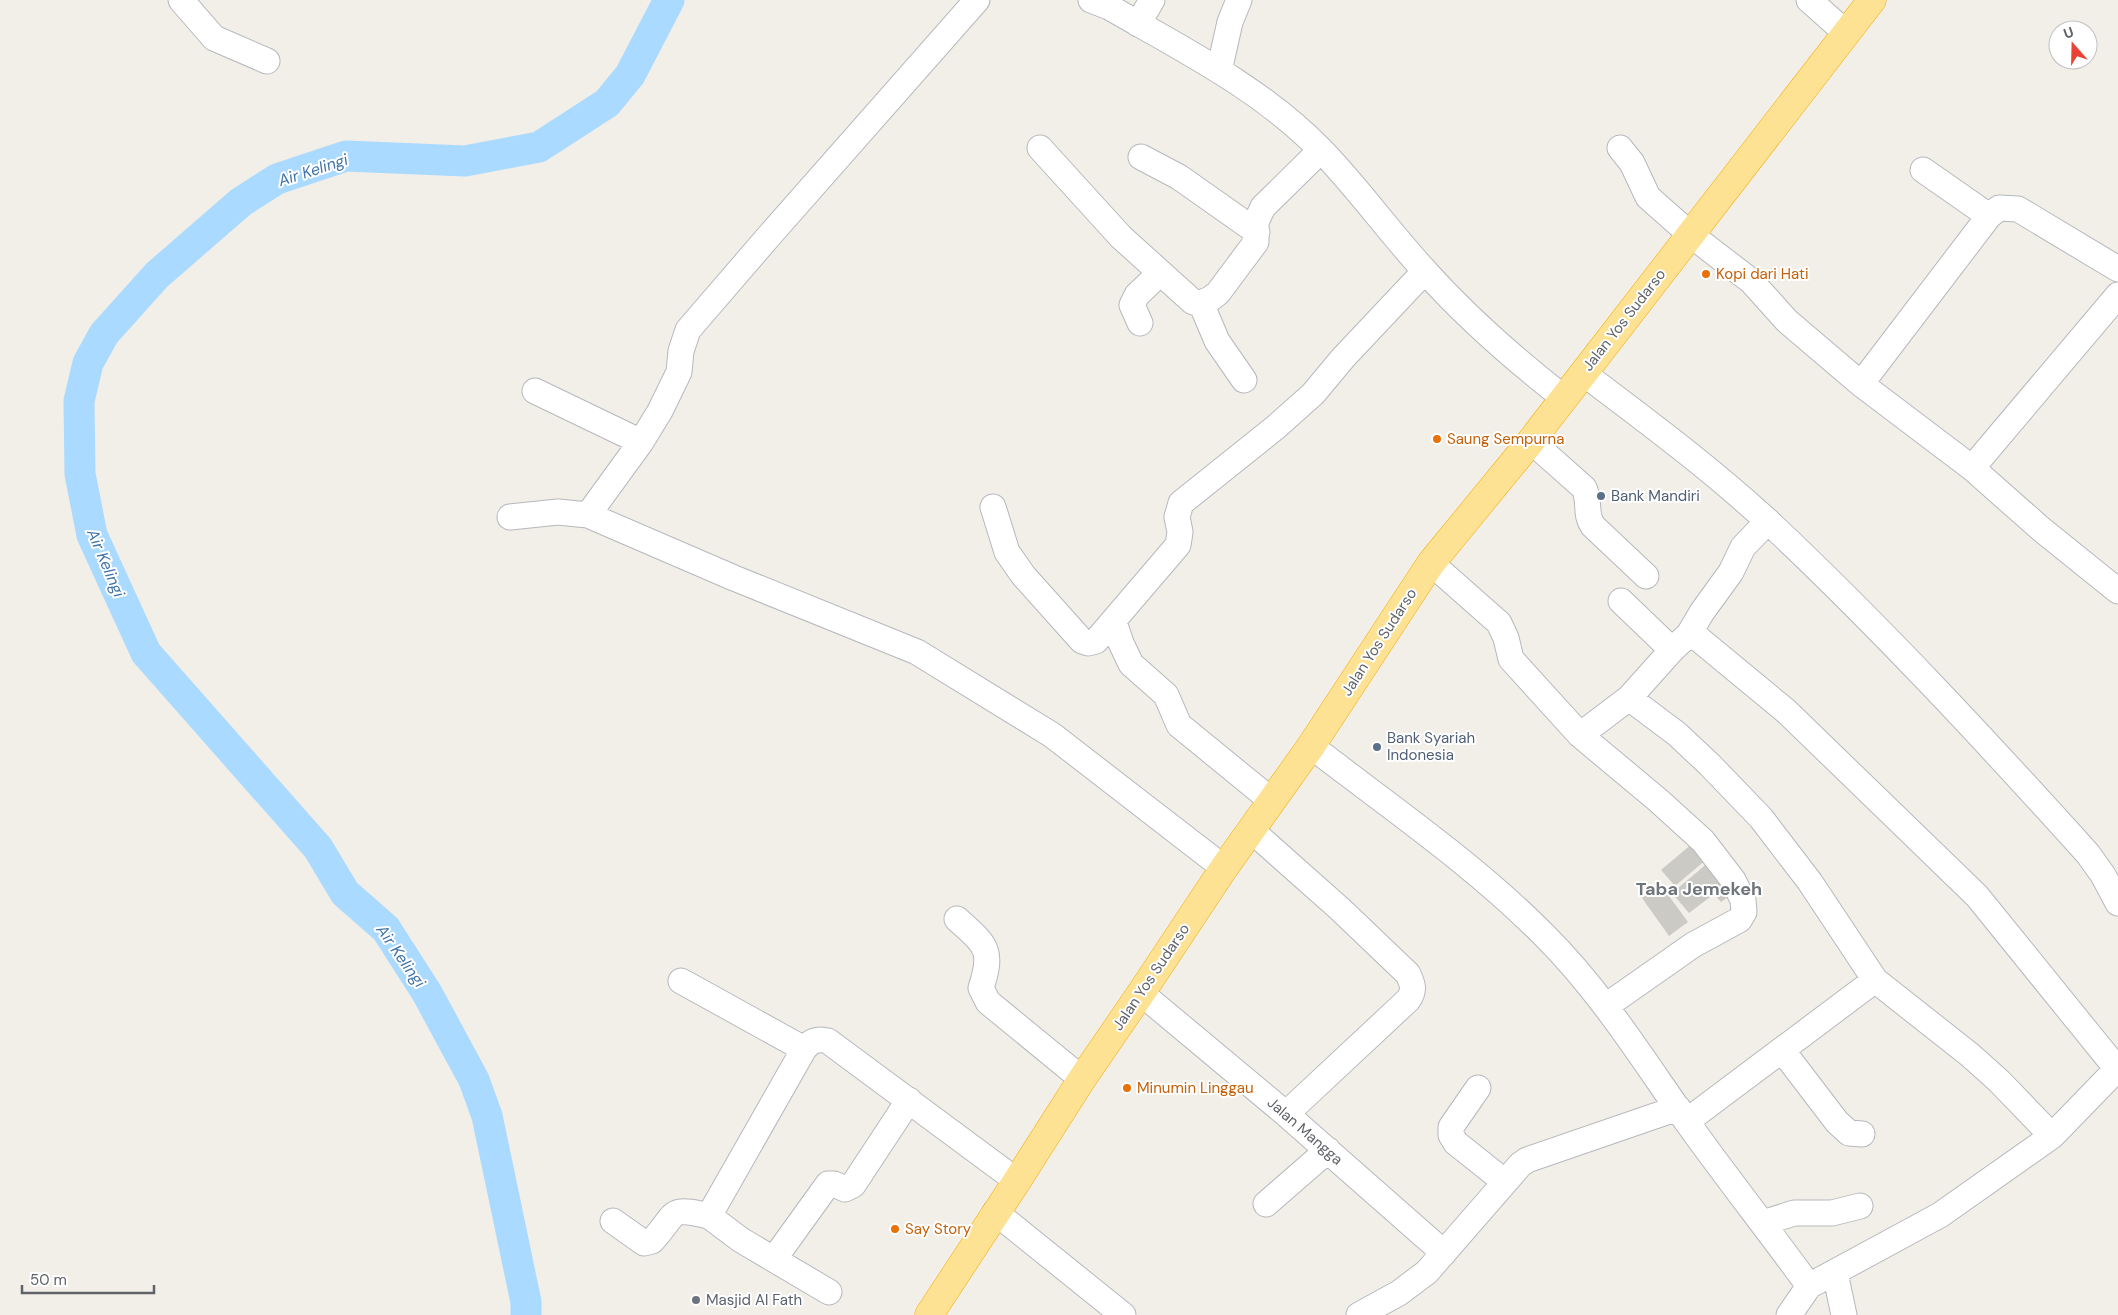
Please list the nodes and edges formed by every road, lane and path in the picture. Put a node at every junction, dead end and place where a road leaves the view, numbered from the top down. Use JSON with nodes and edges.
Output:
{"nodes":[{"id":1,"x":182,"y":0,"type":"edge"},
{"id":2,"x":977,"y":0,"type":"edge"},
{"id":3,"x":1091,"y":0,"type":"edge"},
{"id":4,"x":1152,"y":0,"type":"edge"},
{"id":5,"x":1239,"y":0,"type":"edge"},
{"id":6,"x":1809,"y":0,"type":"edge"},
{"id":7,"x":1872,"y":0,"type":"edge"},
{"id":8,"x":1138,"y":24,"type":"junction"},
{"id":9,"x":1846,"y":33,"type":"junction"},
{"id":10,"x":267,"y":61,"type":"dead end"},
{"id":11,"x":1219,"y":71,"type":"junction"},
{"id":12,"x":1040,"y":148,"type":"dead end"},
{"id":13,"x":1620,"y":148,"type":"dead end"},
{"id":14,"x":1321,"y":150,"type":"junction"},
{"id":15,"x":1141,"y":156,"type":"dead end"},
{"id":16,"x":1923,"y":170,"type":"dead end"},
{"id":17,"x":1989,"y":216,"type":"junction"},
{"id":18,"x":1257,"y":232,"type":"junction"},
{"id":19,"x":1691,"y":235,"type":"junction"},
{"id":20,"x":2118,"y":269,"type":"edge"},
{"id":21,"x":1425,"y":271,"type":"junction"},
{"id":22,"x":1160,"y":273,"type":"junction"},
{"id":23,"x":2118,"y":295,"type":"edge"},
{"id":24,"x":1201,"y":303,"type":"junction"},
{"id":25,"x":1140,"y":323,"type":"dead end"},
{"id":26,"x":1582,"y":373,"type":"junction"},
{"id":27,"x":1244,"y":380,"type":"dead end"},
{"id":28,"x":1862,"y":384,"type":"junction"},
{"id":29,"x":535,"y":391,"type":"dead end"},
{"id":30,"x":1564,"y":398,"type":"junction"},
{"id":31,"x":1531,"y":441,"type":"junction"},
{"id":32,"x":641,"y":442,"type":"junction"},
{"id":33,"x":1972,"y":468,"type":"junction"},
{"id":34,"x":993,"y":507,"type":"dead end"},
{"id":35,"x":588,"y":515,"type":"junction"},
{"id":36,"x":510,"y":517,"type":"dead end"},
{"id":37,"x":1768,"y":522,"type":"junction"},
{"id":38,"x":1430,"y":563,"type":"junction"},
{"id":39,"x":1646,"y":576,"type":"dead end"},
{"id":40,"x":2118,"y":591,"type":"edge"},
{"id":41,"x":1622,"y":601,"type":"dead end"},
{"id":42,"x":1114,"y":622,"type":"junction"},
{"id":43,"x":1680,"y":642,"type":"junction"},
{"id":44,"x":1630,"y":698,"type":"junction"},
{"id":45,"x":1580,"y":735,"type":"junction"},
{"id":46,"x":1311,"y":746,"type":"junction"},
{"id":47,"x":1272,"y":801,"type":"junction"},
{"id":48,"x":1251,"y":830,"type":"junction"},
{"id":49,"x":1224,"y":868,"type":"junction"},
{"id":50,"x":2111,"y":871,"type":"edge"},
{"id":51,"x":2118,"y":903,"type":"edge"},
{"id":52,"x":957,"y":918,"type":"dead end"},
{"id":53,"x":1875,"y":980,"type":"junction"},
{"id":54,"x":681,"y":981,"type":"dead end"},
{"id":55,"x":1141,"y":993,"type":"junction"},
{"id":56,"x":1606,"y":1006,"type":"junction"},
{"id":57,"x":804,"y":1049,"type":"junction"},
{"id":58,"x":1782,"y":1050,"type":"junction"},
{"id":59,"x":2118,"y":1068,"type":"edge"},
{"id":60,"x":1082,"y":1079,"type":"junction"},
{"id":61,"x":1478,"y":1088,"type":"dead end"},
{"id":62,"x":909,"y":1100,"type":"junction"},
{"id":63,"x":1286,"y":1114,"type":"junction"},
{"id":64,"x":1682,"y":1114,"type":"junction"},
{"id":65,"x":1862,"y":1134,"type":"dead end"},
{"id":66,"x":2052,"y":1136,"type":"junction"},
{"id":67,"x":1328,"y":1150,"type":"junction"},
{"id":68,"x":1017,"y":1181,"type":"junction"},
{"id":69,"x":1504,"y":1182,"type":"junction"},
{"id":70,"x":1266,"y":1204,"type":"dead end"},
{"id":71,"x":1860,"y":1206,"type":"dead end"},
{"id":72,"x":996,"y":1212,"type":"junction"},
{"id":73,"x":709,"y":1216,"type":"junction"},
{"id":74,"x":613,"y":1221,"type":"dead end"},
{"id":75,"x":1763,"y":1223,"type":"junction"},
{"id":76,"x":1444,"y":1253,"type":"junction"},
{"id":77,"x":774,"y":1259,"type":"junction"},
{"id":78,"x":1835,"y":1273,"type":"junction"},
{"id":79,"x":1809,"y":1286,"type":"junction"},
{"id":80,"x":829,"y":1292,"type":"dead end"},
{"id":81,"x":1113,"y":1312,"type":"edge"},
{"id":82,"x":929,"y":1315,"type":"edge"},
{"id":83,"x":1359,"y":1315,"type":"edge"},
{"id":84,"x":1789,"y":1315,"type":"edge"},
{"id":85,"x":1844,"y":1315,"type":"edge"}],
"edges":[{"from":1,"to":10,"type":"street"},
{"from":2,"to":32,"type":"street"},
{"from":3,"to":8,"type":"street"},
{"from":4,"to":8,"type":"street"},
{"from":5,"to":11,"type":"street"},
{"from":6,"to":9,"type":"street"},
{"from":7,"to":9,"type":"highway","name":"Jalan Yos Sudarso"},
{"from":8,"to":11,"type":"street"},
{"from":9,"to":19,"type":"highway","name":"Jalan Yos Sudarso"},
{"from":11,"to":14,"type":"street"},
{"from":12,"to":22,"type":"street"},
{"from":13,"to":19,"type":"street"},
{"from":14,"to":18,"type":"street"},
{"from":14,"to":21,"type":"street"},
{"from":15,"to":18,"type":"street"},
{"from":16,"to":17,"type":"street"},
{"from":17,"to":20,"type":"street"},
{"from":17,"to":28,"type":"street"},
{"from":18,"to":24,"type":"street"},
{"from":19,"to":26,"type":"highway","name":"Jalan Yos Sudarso"},
{"from":19,"to":28,"type":"street"},
{"from":21,"to":30,"type":"street"},
{"from":21,"to":42,"type":"street"},
{"from":22,"to":24,"type":"street"},
{"from":22,"to":25,"type":"street"},
{"from":23,"to":33,"type":"street"},
{"from":24,"to":27,"type":"street"},
{"from":26,"to":30,"type":"highway","name":"Jalan Yos Sudarso"},
{"from":26,"to":37,"type":"street"},
{"from":28,"to":33,"type":"street"},
{"from":29,"to":32,"type":"street"},
{"from":30,"to":31,"type":"highway","name":"Jalan Yos Sudarso"},
{"from":31,"to":38,"type":"highway","name":"Jalan Yos Sudarso"},
{"from":31,"to":39,"type":"street"},
{"from":32,"to":35,"type":"street"},
{"from":33,"to":40,"type":"street"},
{"from":34,"to":42,"type":"street"},
{"from":35,"to":36,"type":"street"},
{"from":35,"to":49,"type":"street"},
{"from":37,"to":43,"type":"street"},
{"from":37,"to":50,"type":"street"},
{"from":38,"to":45,"type":"street"},
{"from":38,"to":46,"type":"highway","name":"Jalan Yos Sudarso"},
{"from":41,"to":43,"type":"street"},
{"from":42,"to":47,"type":"street"},
{"from":43,"to":44,"type":"street"},
{"from":43,"to":59,"type":"street"},
{"from":44,"to":45,"type":"street"},
{"from":44,"to":53,"type":"street"},
{"from":45,"to":56,"type":"street"},
{"from":46,"to":47,"type":"highway","name":"Jalan Yos Sudarso"},
{"from":46,"to":56,"type":"street"},
{"from":47,"to":48,"type":"highway","name":"Jalan Yos Sudarso"},
{"from":48,"to":49,"type":"highway","name":"Jalan Yos Sudarso"},
{"from":48,"to":63,"type":"street"},
{"from":49,"to":55,"type":"highway","name":"Jalan Yos Sudarso"},
{"from":50,"to":51,"type":"street"},
{"from":52,"to":60,"type":"street"},
{"from":53,"to":58,"type":"street"},
{"from":53,"to":66,"type":"street"},
{"from":54,"to":57,"type":"street"},
{"from":55,"to":60,"type":"highway","name":"Jalan Yos Sudarso"},
{"from":55,"to":63,"type":"street","name":"Jalan Mangga"},
{"from":56,"to":64,"type":"street"},
{"from":57,"to":62,"type":"street"},
{"from":57,"to":73,"type":"street"},
{"from":58,"to":64,"type":"street"},
{"from":58,"to":65,"type":"street"},
{"from":59,"to":66,"type":"street"},
{"from":60,"to":68,"type":"highway","name":"Jalan Yos Sudarso"},
{"from":61,"to":69,"type":"street"},
{"from":62,"to":68,"type":"street"},
{"from":62,"to":77,"type":"street"},
{"from":63,"to":67,"type":"street","name":"Jalan Mangga"},
{"from":64,"to":69,"type":"street"},
{"from":64,"to":75,"type":"street"},
{"from":66,"to":78,"type":"street"},
{"from":67,"to":70,"type":"street"},
{"from":67,"to":76,"type":"street","name":"Jalan Mangga"},
{"from":68,"to":72,"type":"highway","name":"Jalan Yos Sudarso"},
{"from":69,"to":76,"type":"street"},
{"from":71,"to":75,"type":"street"},
{"from":72,"to":81,"type":"street"},
{"from":72,"to":82,"type":"highway","name":"Jalan Yos Sudarso"},
{"from":73,"to":74,"type":"street"},
{"from":73,"to":77,"type":"street"},
{"from":75,"to":79,"type":"street"},
{"from":76,"to":83,"type":"street"},
{"from":77,"to":80,"type":"street"},
{"from":78,"to":79,"type":"street"},
{"from":78,"to":85,"type":"street"},
{"from":79,"to":84,"type":"street"}]}
